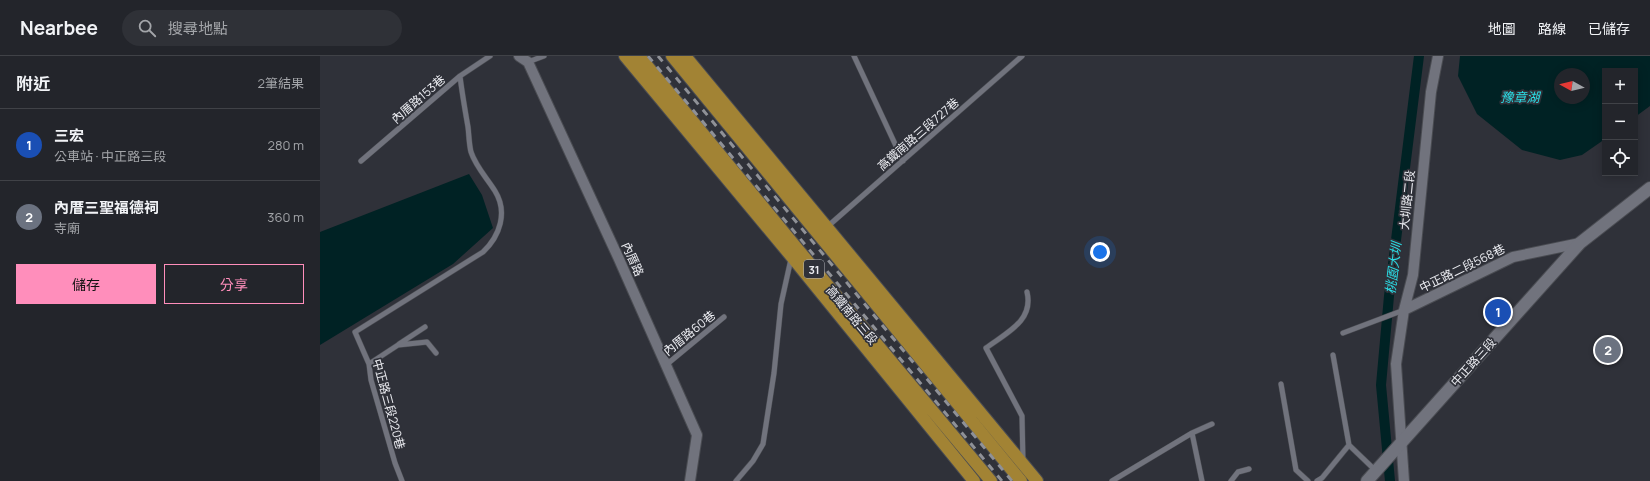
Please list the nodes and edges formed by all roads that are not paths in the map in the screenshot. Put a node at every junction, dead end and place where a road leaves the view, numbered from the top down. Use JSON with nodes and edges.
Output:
{"nodes":[{"id":1,"x":490,"y":56,"type":"edge"},
{"id":2,"x":519,"y":56,"type":"edge"},
{"id":3,"x":544,"y":56,"type":"edge"},
{"id":4,"x":625,"y":56,"type":"edge"},
{"id":5,"x":639,"y":56,"type":"edge"},
{"id":6,"x":672,"y":56,"type":"edge"},
{"id":7,"x":685,"y":56,"type":"edge"},
{"id":8,"x":854,"y":56,"type":"edge"},
{"id":9,"x":1022,"y":56,"type":"edge"},
{"id":10,"x":1438,"y":56,"type":"edge"},
{"id":11,"x":528,"y":62,"type":"junction"},
{"id":12,"x":460,"y":76,"type":"junction"},
{"id":13,"x":361,"y":161,"type":"dead end"},
{"id":14,"x":903,"y":161,"type":"junction"},
{"id":15,"x":1650,"y":188,"type":"edge"},
{"id":16,"x":827,"y":227,"type":"junction"},
{"id":17,"x":1580,"y":243,"type":"junction"},
{"id":18,"x":792,"y":257,"type":"junction"},
{"id":19,"x":1027,"y":292,"type":"dead end"},
{"id":20,"x":1404,"y":310,"type":"junction"},
{"id":21,"x":724,"y":317,"type":"dead end"},
{"id":22,"x":843,"y":321,"type":"junction"},
{"id":23,"x":425,"y":327,"type":"dead end"},
{"id":24,"x":1343,"y":333,"type":"dead end"},
{"id":25,"x":875,"y":343,"type":"junction"},
{"id":26,"x":398,"y":344,"type":"junction"},
{"id":27,"x":436,"y":353,"type":"dead end"},
{"id":28,"x":1333,"y":355,"type":"dead end"},
{"id":29,"x":369,"y":364,"type":"junction"},
{"id":30,"x":666,"y":365,"type":"junction"},
{"id":31,"x":1281,"y":384,"type":"dead end"},
{"id":32,"x":1212,"y":424,"type":"dead end"},
{"id":33,"x":1192,"y":434,"type":"junction"},
{"id":34,"x":1401,"y":441,"type":"junction"},
{"id":35,"x":1349,"y":445,"type":"junction"},
{"id":36,"x":1024,"y":465,"type":"junction"},
{"id":37,"x":1249,"y":469,"type":"dead end"},
{"id":38,"x":1370,"y":478,"type":"edge"},
{"id":39,"x":402,"y":481,"type":"edge"},
{"id":40,"x":690,"y":481,"type":"edge"},
{"id":41,"x":736,"y":481,"type":"edge"},
{"id":42,"x":974,"y":481,"type":"edge"},
{"id":43,"x":991,"y":481,"type":"edge"},
{"id":44,"x":1021,"y":481,"type":"edge"},
{"id":45,"x":1037,"y":481,"type":"edge"},
{"id":46,"x":1112,"y":481,"type":"edge"},
{"id":47,"x":1202,"y":481,"type":"edge"},
{"id":48,"x":1231,"y":481,"type":"edge"},
{"id":49,"x":1308,"y":481,"type":"edge"},
{"id":50,"x":1317,"y":481,"type":"edge"},
{"id":51,"x":1404,"y":481,"type":"edge"}],
"edges":[{"from":1,"to":12,"type":"lane","name":"內厝路153巷"},
{"from":2,"to":11,"type":"street"},
{"from":3,"to":11,"type":"lane"},
{"from":4,"to":18,"type":"main road","name":"高鐵南路三段","number":"31"},
{"from":5,"to":25,"type":"main road","name":"高鐵南路三段","number":"31"},
{"from":6,"to":44,"type":"main road","number":"31"},
{"from":7,"to":16,"type":"main road"},
{"from":8,"to":14,"type":"lane"},
{"from":9,"to":14,"type":"lane","name":"高鐵南路三段727巷"},
{"from":10,"to":20,"type":"street","name":"大圳路二段"},
{"from":11,"to":30,"type":"street","name":"內厝路"},
{"from":12,"to":13,"type":"lane","name":"內厝路153巷"},
{"from":12,"to":29,"type":"lane","name":"中正路三段220巷"},
{"from":14,"to":16,"type":"lane","name":"高鐵南路三段727巷"},
{"from":15,"to":17,"type":"main road","name":"中正路三段"},
{"from":16,"to":36,"type":"main road"},
{"from":17,"to":20,"type":"street","name":"中正路二段568巷"},
{"from":17,"to":34,"type":"main road","name":"中正路三段"},
{"from":18,"to":22,"type":"main road","name":"高鐵南路三段","number":"31"},
{"from":18,"to":41,"type":"lane"},
{"from":19,"to":36,"type":"lane"},
{"from":20,"to":24,"type":"lane"},
{"from":20,"to":34,"type":"street","name":"大圳路二段"},
{"from":21,"to":30,"type":"lane","name":"內厝路60巷"},
{"from":22,"to":25,"type":"main road"},
{"from":22,"to":42,"type":"main road","name":"高鐵南路三段","number":"31"},
{"from":23,"to":26,"type":"lane"},
{"from":25,"to":43,"type":"main road","name":"高鐵南路三段","number":"31"},
{"from":26,"to":27,"type":"lane"},
{"from":26,"to":29,"type":"lane"},
{"from":28,"to":35,"type":"lane"},
{"from":29,"to":39,"type":"lane","name":"中正路三段220巷"},
{"from":30,"to":40,"type":"street","name":"內厝路"},
{"from":31,"to":49,"type":"lane"},
{"from":32,"to":33,"type":"lane"},
{"from":33,"to":46,"type":"lane"},
{"from":33,"to":47,"type":"lane"},
{"from":34,"to":38,"type":"main road","name":"中正路三段"},
{"from":34,"to":51,"type":"street","name":"大圳路二段"},
{"from":35,"to":38,"type":"lane"},
{"from":35,"to":50,"type":"lane"},
{"from":36,"to":45,"type":"main road"},
{"from":37,"to":48,"type":"lane"}]}
